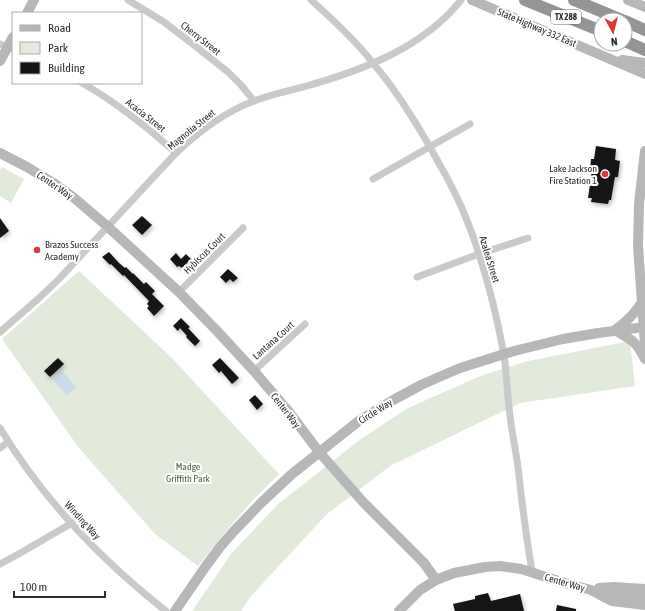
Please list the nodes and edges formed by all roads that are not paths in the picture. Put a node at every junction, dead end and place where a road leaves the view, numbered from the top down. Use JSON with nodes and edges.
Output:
{"nodes":[{"id":1,"x":34,"y":0,"type":"edge"},
{"id":2,"x":128,"y":0,"type":"edge"},
{"id":3,"x":311,"y":0,"type":"edge"},
{"id":4,"x":461,"y":0,"type":"edge"},
{"id":5,"x":472,"y":0,"type":"edge"},
{"id":6,"x":574,"y":0,"type":"edge"},
{"id":7,"x":628,"y":0,"type":"edge"},
{"id":8,"x":528,"y":1,"type":"edge"},
{"id":9,"x":645,"y":7,"type":"edge"},
{"id":10,"x":27,"y":12,"type":"edge"},
{"id":11,"x":603,"y":12,"type":"edge"},
{"id":12,"x":633,"y":25,"type":"edge"},
{"id":13,"x":593,"y":28,"type":"edge"},
{"id":14,"x":645,"y":30,"type":"edge"},
{"id":15,"x":633,"y":45,"type":"edge"},
{"id":16,"x":7,"y":47,"type":"edge"},
{"id":17,"x":645,"y":50,"type":"edge"},
{"id":18,"x":612,"y":59,"type":"junction"},
{"id":19,"x":0,"y":61,"type":"edge"},
{"id":20,"x":373,"y":63,"type":"junction"},
{"id":21,"x":645,"y":63,"type":"edge"},
{"id":22,"x":645,"y":74,"type":"edge"},
{"id":23,"x":84,"y":84,"type":"edge"},
{"id":24,"x":254,"y":101,"type":"junction"},
{"id":25,"x":470,"y":124,"type":"dead end"},
{"id":26,"x":430,"y":146,"type":"junction"},
{"id":27,"x":0,"y":153,"type":"edge"},
{"id":28,"x":176,"y":153,"type":"junction"},
{"id":29,"x":645,"y":155,"type":"edge"},
{"id":30,"x":373,"y":179,"type":"dead end"},
{"id":31,"x":642,"y":194,"type":"edge"},
{"id":32,"x":107,"y":226,"type":"junction"},
{"id":33,"x":243,"y":228,"type":"dead end"},
{"id":34,"x":528,"y":238,"type":"dead end"},
{"id":35,"x":642,"y":246,"type":"edge"},
{"id":36,"x":479,"y":254,"type":"junction"},
{"id":37,"x":417,"y":277,"type":"dead end"},
{"id":38,"x":179,"y":292,"type":"junction"},
{"id":39,"x":642,"y":302,"type":"junction"},
{"id":40,"x":305,"y":324,"type":"dead end"},
{"id":41,"x":644,"y":327,"type":"edge"},
{"id":42,"x":615,"y":330,"type":"junction"},
{"id":43,"x":0,"y":332,"type":"edge"},
{"id":44,"x":645,"y":345,"type":"edge"},
{"id":45,"x":504,"y":355,"type":"junction"},
{"id":46,"x":645,"y":359,"type":"edge"},
{"id":47,"x":254,"y":371,"type":"junction"},
{"id":48,"x":0,"y":428,"type":"edge"},
{"id":49,"x":8,"y":442,"type":"junction"},
{"id":50,"x":0,"y":448,"type":"edge"},
{"id":51,"x":319,"y":452,"type":"junction"},
{"id":52,"x":72,"y":523,"type":"junction"},
{"id":53,"x":0,"y":564,"type":"edge"},
{"id":54,"x":532,"y":572,"type":"junction"},
{"id":55,"x":436,"y":580,"type":"junction"},
{"id":56,"x":591,"y":590,"type":"junction"},
{"id":57,"x":644,"y":598,"type":"edge"},
{"id":58,"x":166,"y":611,"type":"edge"},
{"id":59,"x":176,"y":611,"type":"edge"},
{"id":60,"x":400,"y":611,"type":"edge"}],
"edges":[{"from":1,"to":10,"type":"street"},
{"from":2,"to":24,"type":"street","name":"Cherry Street"},
{"from":3,"to":20,"type":"street","name":"Azalea Street"},
{"from":4,"to":20,"type":"street","name":"Magnolia Street"},
{"from":5,"to":18,"type":"street","name":"State Highway 332 East"},
{"from":6,"to":11,"type":"highway","number":"TX 288"},
{"from":7,"to":9,"type":"street"},
{"from":8,"to":13,"type":"highway","number":"TX 288"},
{"from":12,"to":14,"type":"highway"},
{"from":15,"to":17,"type":"highway"},
{"from":16,"to":19,"type":"street"},
{"from":18,"to":21,"type":"street"},
{"from":18,"to":22,"type":"street","name":"State Highway 332 East"},
{"from":20,"to":24,"type":"street","name":"Magnolia Street"},
{"from":20,"to":26,"type":"street","name":"Azalea Street"},
{"from":23,"to":28,"type":"street","name":"Acacia Street"},
{"from":24,"to":28,"type":"street","name":"Magnolia Street"},
{"from":25,"to":26,"type":"street"},
{"from":26,"to":30,"type":"street"},
{"from":26,"to":36,"type":"street","name":"Azalea Street"},
{"from":27,"to":32,"type":"street","name":"Center Way"},
{"from":28,"to":32,"type":"street","name":"Magnolia Street"},
{"from":29,"to":31,"type":"street"},
{"from":31,"to":35,"type":"street"},
{"from":32,"to":38,"type":"street","name":"Center Way"},
{"from":32,"to":43,"type":"street","name":"Magnolia Street"},
{"from":33,"to":38,"type":"street","name":"Hybiscus Court"},
{"from":34,"to":36,"type":"street"},
{"from":35,"to":39,"type":"street"},
{"from":36,"to":37,"type":"street"},
{"from":36,"to":45,"type":"street","name":"Azalea Street"},
{"from":38,"to":47,"type":"street","name":"Center Way"},
{"from":39,"to":41,"type":"street"},
{"from":39,"to":42,"type":"street"},
{"from":40,"to":47,"type":"street","name":"Lantana Court"},
{"from":41,"to":42,"type":"street","name":"Circle Way"},
{"from":41,"to":44,"type":"street"},
{"from":42,"to":45,"type":"street","name":"Circle Way"},
{"from":42,"to":46,"type":"street"},
{"from":45,"to":51,"type":"street","name":"Circle Way"},
{"from":45,"to":54,"type":"street","name":"Azalea Street"},
{"from":47,"to":51,"type":"street","name":"Center Way"},
{"from":48,"to":49,"type":"street","name":"Winding Way"},
{"from":49,"to":50,"type":"street"},
{"from":49,"to":52,"type":"street","name":"Winding Way"},
{"from":51,"to":55,"type":"street","name":"Center Way"},
{"from":51,"to":59,"type":"street","name":"Circle Way"},
{"from":52,"to":53,"type":"street"},
{"from":52,"to":58,"type":"street","name":"Winding Way"},
{"from":54,"to":55,"type":"street","name":"Center Way"},
{"from":54,"to":56,"type":"street","name":"Center Way"},
{"from":55,"to":60,"type":"street"},
{"from":56,"to":57,"type":"street","name":"Center Way"},
{"from":56,"to":57,"type":"street","name":"Center Way"}]}
